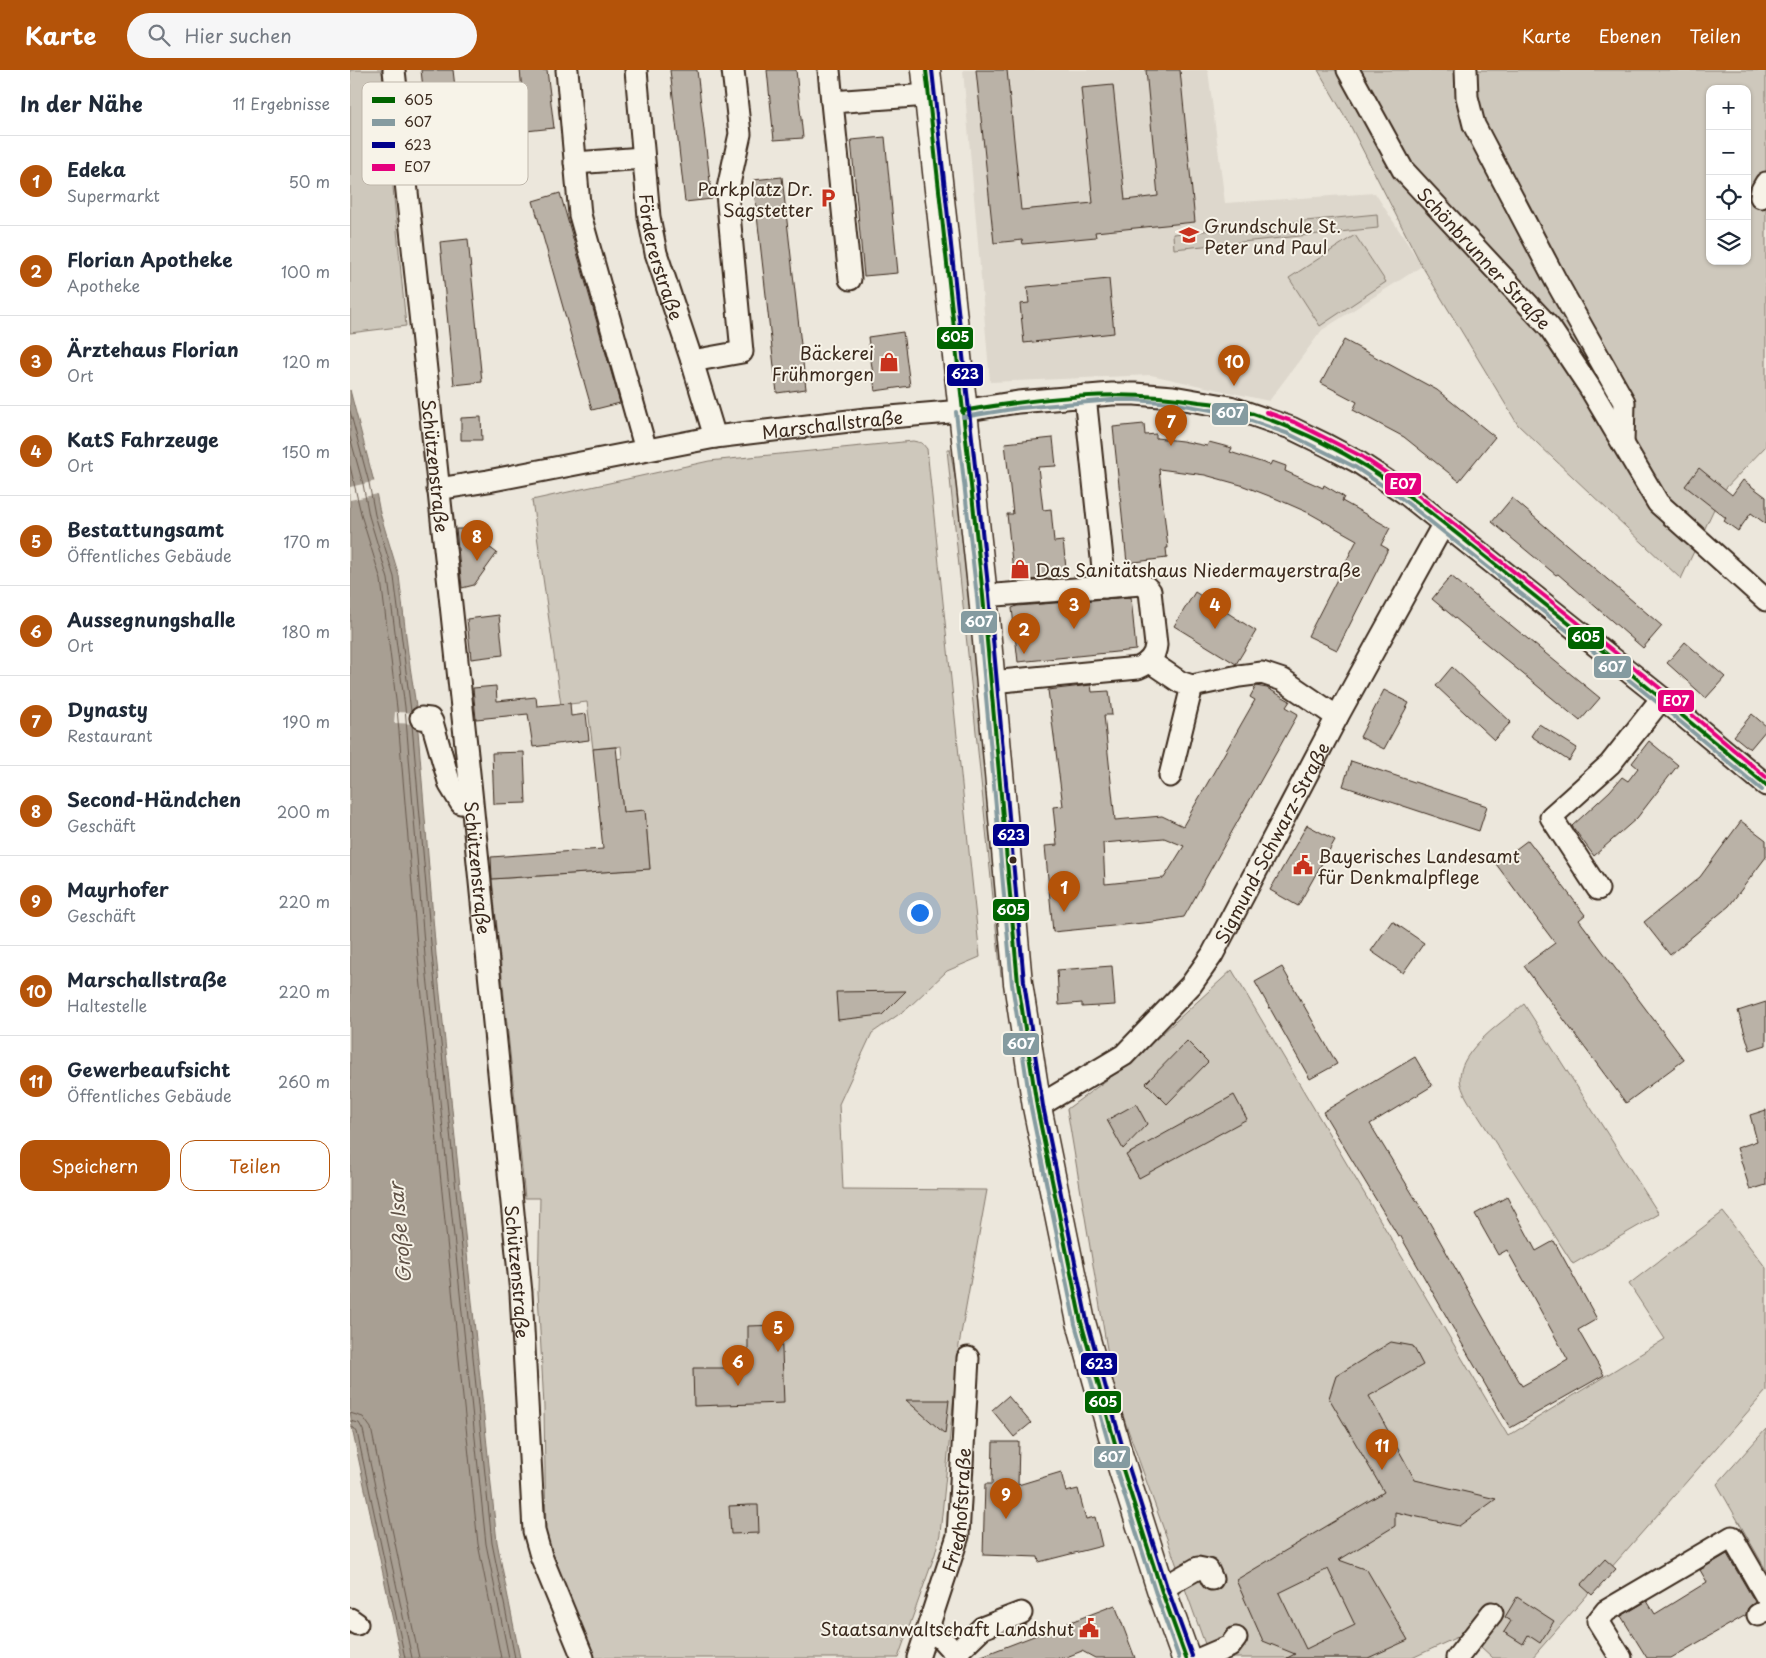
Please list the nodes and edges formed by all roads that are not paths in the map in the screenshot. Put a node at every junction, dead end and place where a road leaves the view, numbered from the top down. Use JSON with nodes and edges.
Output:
{"nodes":[{"id":1,"x":567,"y":70,"type":"edge"},
{"id":2,"x":636,"y":70,"type":"edge"},
{"id":3,"x":733,"y":70,"type":"edge"},
{"id":4,"x":829,"y":70,"type":"edge"},
{"id":5,"x":1348,"y":70,"type":"edge"},
{"id":6,"x":1466,"y":70,"type":"edge"},
{"id":7,"x":927,"y":83,"type":"edge"},
{"id":8,"x":832,"y":102,"type":"junction"},
{"id":9,"x":643,"y":158,"type":"junction"},
{"id":10,"x":575,"y":163,"type":"junction"},
{"id":11,"x":406,"y":185,"type":"edge"},
{"id":12,"x":850,"y":279,"type":"dead end"},
{"id":13,"x":692,"y":361,"type":"junction"},
{"id":14,"x":1085,"y":396,"type":"junction"},
{"id":15,"x":962,"y":410,"type":"junction"},
{"id":16,"x":715,"y":437,"type":"junction"},
{"id":17,"x":1623,"y":444,"type":"junction"},
{"id":18,"x":646,"y":450,"type":"junction"},
{"id":19,"x":438,"y":489,"type":"junction"},
{"id":20,"x":1444,"y":523,"type":"junction"},
{"id":21,"x":1105,"y":587,"type":"junction"},
{"id":22,"x":983,"y":596,"type":"junction"},
{"id":23,"x":1766,"y":600,"type":"edge"},
{"id":24,"x":1149,"y":661,"type":"junction"},
{"id":25,"x":991,"y":682,"type":"junction"},
{"id":26,"x":1192,"y":686,"type":"junction"},
{"id":27,"x":1662,"y":698,"type":"junction"},
{"id":28,"x":1337,"y":717,"type":"junction"},
{"id":29,"x":421,"y":718,"type":"dead end"},
{"id":30,"x":1170,"y":776,"type":"dead end"},
{"id":31,"x":1766,"y":785,"type":"edge"},
{"id":32,"x":461,"y":803,"type":"dead end"},
{"id":33,"x":1598,"y":889,"type":"dead end"},
{"id":34,"x":1037,"y":1107,"type":"junction"},
{"id":35,"x":968,"y":1358,"type":"dead end"},
{"id":36,"x":1212,"y":1579,"type":"dead end"},
{"id":37,"x":1161,"y":1589,"type":"junction"},
{"id":38,"x":1763,"y":1607,"type":"edge"},
{"id":39,"x":1021,"y":1613,"type":"dead end"},
{"id":40,"x":1492,"y":1613,"type":"dead end"},
{"id":41,"x":926,"y":1633,"type":"junction"},
{"id":42,"x":1236,"y":1638,"type":"dead end"},
{"id":43,"x":957,"y":1656,"type":"edge"},
{"id":44,"x":583,"y":1658,"type":"edge"},
{"id":45,"x":918,"y":1658,"type":"edge"},
{"id":46,"x":1186,"y":1658,"type":"edge"},
{"id":47,"x":1202,"y":1658,"type":"edge"},
{"id":48,"x":1457,"y":1658,"type":"edge"},
{"id":49,"x":1621,"y":1658,"type":"edge"}],
"edges":[{"from":1,"to":10,"type":"street"},
{"from":2,"to":9,"type":"street","name":"Fördererstraße"},
{"from":3,"to":13,"type":"street"},
{"from":4,"to":8,"type":"street"},
{"from":5,"to":17,"type":"street","name":"Schönbrunner Straße"},
{"from":6,"to":17,"type":"street","name":"Schönbrunner Straße"},
{"from":7,"to":8,"type":"street"},
{"from":7,"to":15,"type":"main road"},
{"from":8,"to":12,"type":"street"},
{"from":9,"to":10,"type":"street"},
{"from":9,"to":13,"type":"street","name":"Fördererstraße"},
{"from":10,"to":18,"type":"street"},
{"from":11,"to":19,"type":"street","name":"Schützenstraße"},
{"from":13,"to":16,"type":"street","name":"Fördererstraße"},
{"from":14,"to":15,"type":"street","name":"Marschallstraße"},
{"from":14,"to":20,"type":"street","name":"Marschallstraße"},
{"from":14,"to":21,"type":"street"},
{"from":15,"to":16,"type":"street","name":"Marschallstraße"},
{"from":15,"to":22,"type":"main road"},
{"from":16,"to":18,"type":"street","name":"Marschallstraße"},
{"from":17,"to":23,"type":"street","name":"Schönbrunner Straße"},
{"from":18,"to":19,"type":"street","name":"Marschallstraße"},
{"from":19,"to":44,"type":"street","name":"Schützenstraße"},
{"from":20,"to":27,"type":"street","name":"Marschallstraße"},
{"from":20,"to":28,"type":"street","name":"Sigmund-Schwarz-Straße"},
{"from":21,"to":22,"type":"street"},
{"from":21,"to":24,"type":"street"},
{"from":22,"to":25,"type":"main road"},
{"from":24,"to":25,"type":"street"},
{"from":24,"to":26,"type":"street"},
{"from":25,"to":34,"type":"main road"},
{"from":26,"to":28,"type":"street"},
{"from":26,"to":30,"type":"street"},
{"from":27,"to":31,"type":"street","name":"Marschallstraße"},
{"from":27,"to":33,"type":"street"},
{"from":28,"to":34,"type":"street","name":"Sigmund-Schwarz-Straße"},
{"from":29,"to":32,"type":"street"},
{"from":34,"to":37,"type":"main road"},
{"from":35,"to":41,"type":"street","name":"Friedhofstraße"},
{"from":36,"to":37,"type":"street"},
{"from":37,"to":46,"type":"main road"},
{"from":38,"to":49,"type":"street"},
{"from":39,"to":43,"type":"street"},
{"from":40,"to":48,"type":"street"},
{"from":41,"to":43,"type":"street"},
{"from":41,"to":45,"type":"street","name":"Friedhofstraße"},
{"from":42,"to":47,"type":"street"}]}
